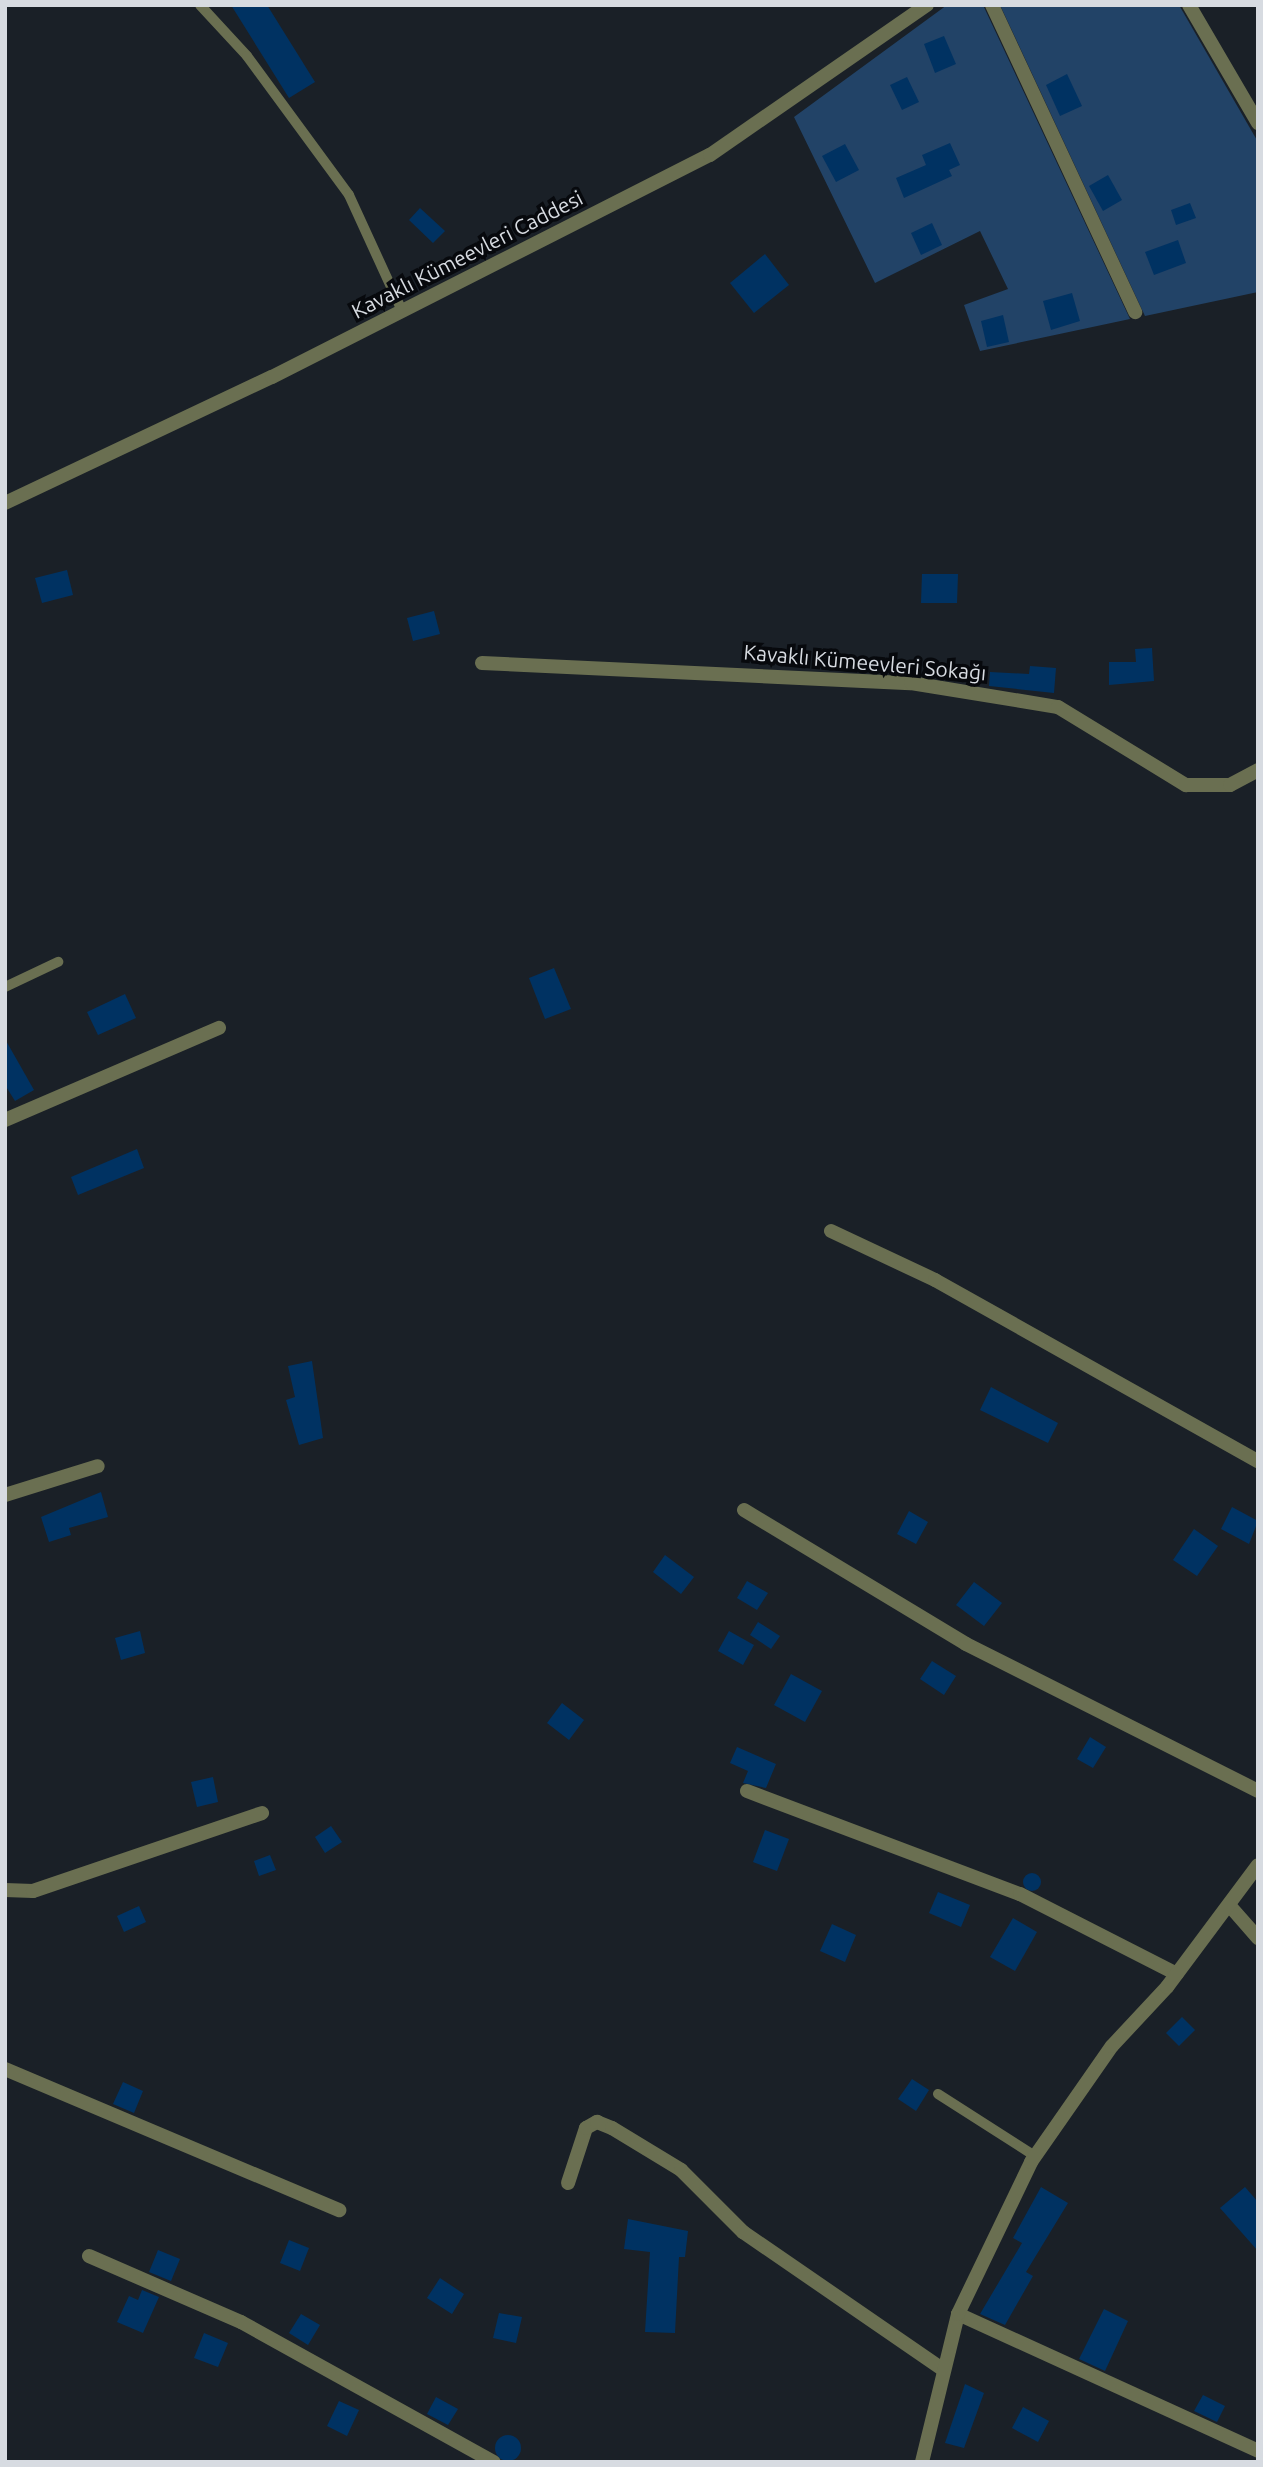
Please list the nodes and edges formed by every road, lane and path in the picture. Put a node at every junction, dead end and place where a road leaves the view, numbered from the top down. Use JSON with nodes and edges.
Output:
{"nodes":[{"id":1,"x":200,"y":5,"type":"edge"},
{"id":2,"x":927,"y":5,"type":"edge"},
{"id":3,"x":992,"y":5,"type":"edge"},
{"id":4,"x":1189,"y":5,"type":"edge"},
{"id":5,"x":1258,"y":123,"type":"edge"},
{"id":6,"x":402,"y":311,"type":"junction"},
{"id":7,"x":1135,"y":312,"type":"dead end"},
{"id":8,"x":5,"y":503,"type":"edge"},
{"id":9,"x":482,"y":663,"type":"dead end"},
{"id":10,"x":1258,"y":770,"type":"edge"},
{"id":11,"x":58,"y":962,"type":"dead end"},
{"id":12,"x":5,"y":987,"type":"edge"},
{"id":13,"x":219,"y":1028,"type":"dead end"},
{"id":14,"x":5,"y":1120,"type":"edge"},
{"id":15,"x":831,"y":1231,"type":"dead end"},
{"id":16,"x":1258,"y":1461,"type":"edge"},
{"id":17,"x":98,"y":1466,"type":"dead end"},
{"id":18,"x":5,"y":1495,"type":"edge"},
{"id":19,"x":744,"y":1510,"type":"dead end"},
{"id":20,"x":747,"y":1791,"type":"dead end"},
{"id":21,"x":1258,"y":1791,"type":"edge"},
{"id":22,"x":262,"y":1814,"type":"dead end"},
{"id":23,"x":1258,"y":1865,"type":"edge"},
{"id":24,"x":5,"y":1890,"type":"edge"},
{"id":25,"x":1229,"y":1905,"type":"junction"},
{"id":26,"x":1258,"y":1938,"type":"edge"},
{"id":27,"x":1177,"y":1974,"type":"junction"},
{"id":28,"x":5,"y":2069,"type":"edge"},
{"id":29,"x":938,"y":2094,"type":"dead end"},
{"id":30,"x":1035,"y":2156,"type":"junction"},
{"id":31,"x":568,"y":2183,"type":"dead end"},
{"id":32,"x":339,"y":2210,"type":"dead end"},
{"id":33,"x":89,"y":2256,"type":"dead end"},
{"id":34,"x":958,"y":2314,"type":"junction"},
{"id":35,"x":941,"y":2368,"type":"junction"},
{"id":36,"x":1258,"y":2451,"type":"edge"},
{"id":37,"x":494,"y":2462,"type":"edge"},
{"id":38,"x":922,"y":2462,"type":"edge"}],
"edges":[{"from":1,"to":6,"type":"lane"},
{"from":2,"to":6,"type":"street","name":"Kavaklı Kümeevleri Caddesi"},
{"from":3,"to":7,"type":"street"},
{"from":4,"to":5,"type":"street"},
{"from":6,"to":8,"type":"street","name":"Kavaklı Kümeevleri Caddesi"},
{"from":9,"to":10,"type":"street","name":"Kavaklı Kümeevleri Sokağı"},
{"from":11,"to":12,"type":"lane"},
{"from":13,"to":14,"type":"street"},
{"from":15,"to":16,"type":"street"},
{"from":17,"to":18,"type":"street"},
{"from":19,"to":21,"type":"street"},
{"from":20,"to":27,"type":"street"},
{"from":22,"to":24,"type":"street"},
{"from":23,"to":25,"type":"street"},
{"from":25,"to":26,"type":"street"},
{"from":25,"to":27,"type":"street"},
{"from":27,"to":30,"type":"street"},
{"from":28,"to":32,"type":"street"},
{"from":29,"to":30,"type":"lane"},
{"from":30,"to":34,"type":"street"},
{"from":31,"to":35,"type":"street"},
{"from":33,"to":37,"type":"street"},
{"from":34,"to":35,"type":"street"},
{"from":34,"to":36,"type":"street"},
{"from":35,"to":38,"type":"street"}]}
